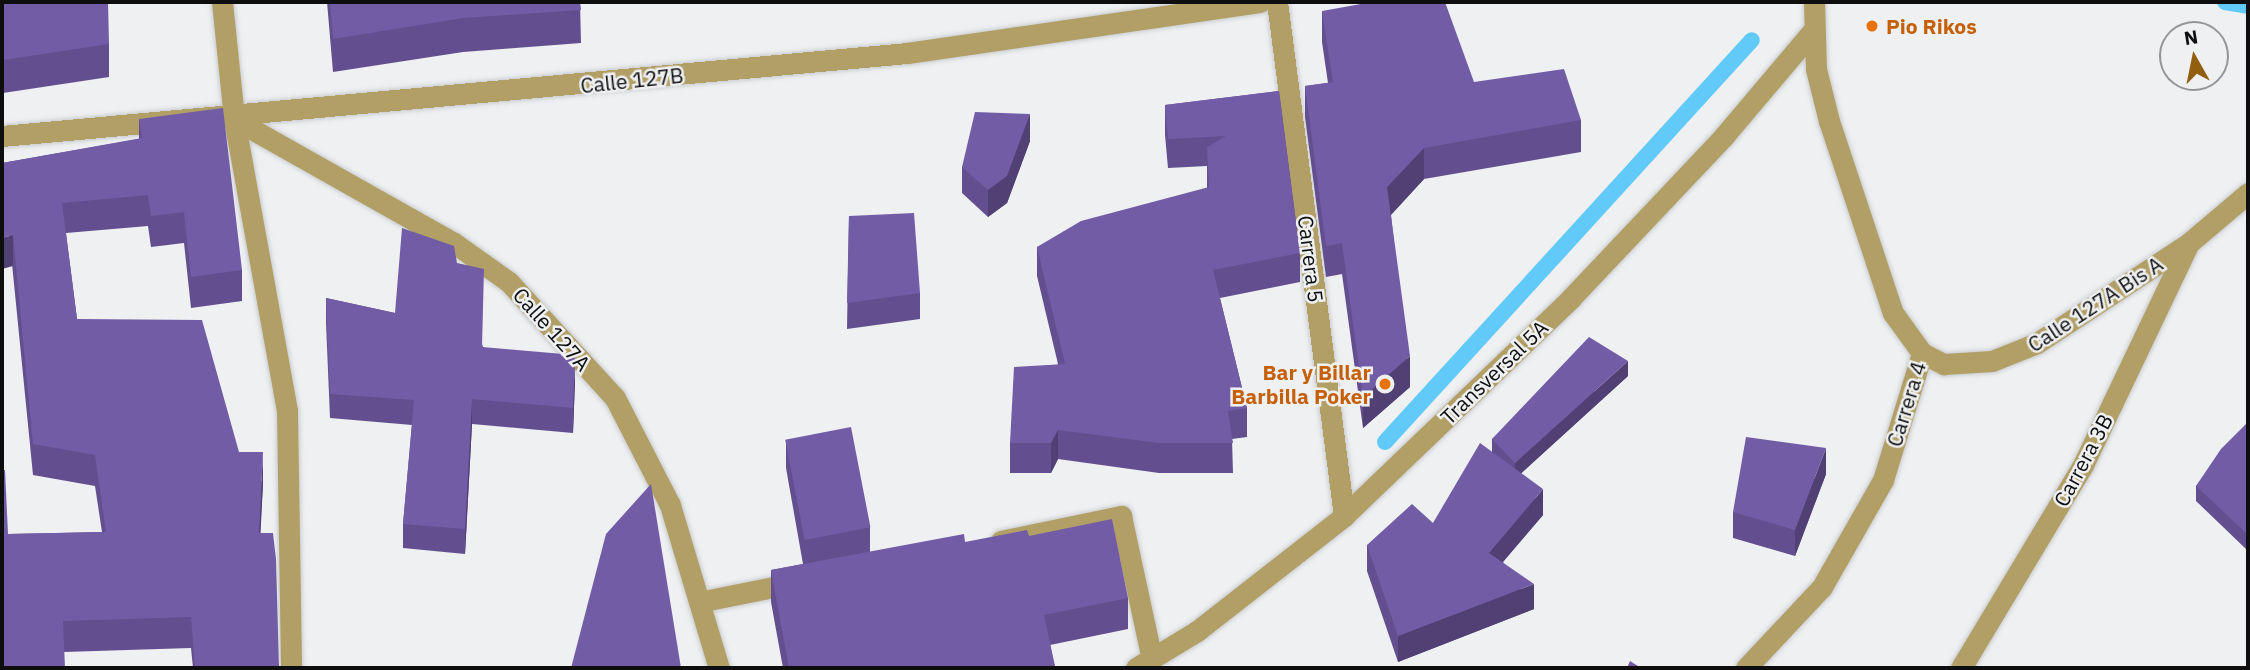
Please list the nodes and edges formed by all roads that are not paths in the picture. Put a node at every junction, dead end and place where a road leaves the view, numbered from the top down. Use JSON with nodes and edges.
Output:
{"nodes":[{"id":1,"x":222,"y":2,"type":"edge"},
{"id":2,"x":1259,"y":2,"type":"edge"},
{"id":3,"x":1277,"y":2,"type":"edge"},
{"id":4,"x":1814,"y":2,"type":"edge"},
{"id":5,"x":1812,"y":32,"type":"junction"},
{"id":6,"x":234,"y":119,"type":"junction"},
{"id":7,"x":2,"y":136,"type":"edge"},
{"id":8,"x":2248,"y":193,"type":"edge"},
{"id":9,"x":2189,"y":243,"type":"junction"},
{"id":10,"x":1923,"y":353,"type":"junction"},
{"id":11,"x":1344,"y":516,"type":"junction"},
{"id":12,"x":973,"y":546,"type":"edge"},
{"id":13,"x":825,"y":576,"type":"edge"},
{"id":14,"x":704,"y":601,"type":"junction"},
{"id":15,"x":1144,"y":664,"type":"edge"},
{"id":16,"x":291,"y":668,"type":"edge"},
{"id":17,"x":719,"y":668,"type":"edge"},
{"id":18,"x":1746,"y":668,"type":"edge"},
{"id":19,"x":1961,"y":668,"type":"edge"}],
"edges":[{"from":1,"to":6,"type":"street"},
{"from":2,"to":6,"type":"street","name":"Calle 127B"},
{"from":3,"to":11,"type":"street","name":"Carrera 5"},
{"from":4,"to":5,"type":"street","name":"Carrera 4"},
{"from":5,"to":10,"type":"street","name":"Carrera 4"},
{"from":5,"to":11,"type":"street","name":"Transversal 5A"},
{"from":6,"to":7,"type":"street","name":"Calle 127B"},
{"from":6,"to":14,"type":"street","name":"Calle 127A"},
{"from":6,"to":16,"type":"street"},
{"from":8,"to":9,"type":"street","name":"Calle 127A Bis A"},
{"from":9,"to":10,"type":"street","name":"Calle 127A Bis A"},
{"from":9,"to":19,"type":"street","name":"Carrera 3B"},
{"from":10,"to":18,"type":"street","name":"Carrera 4"},
{"from":11,"to":15,"type":"street","name":"Transversal 5A"},
{"from":12,"to":15,"type":"street"},
{"from":13,"to":14,"type":"street"},
{"from":14,"to":17,"type":"street","name":"Calle 127A"}]}
